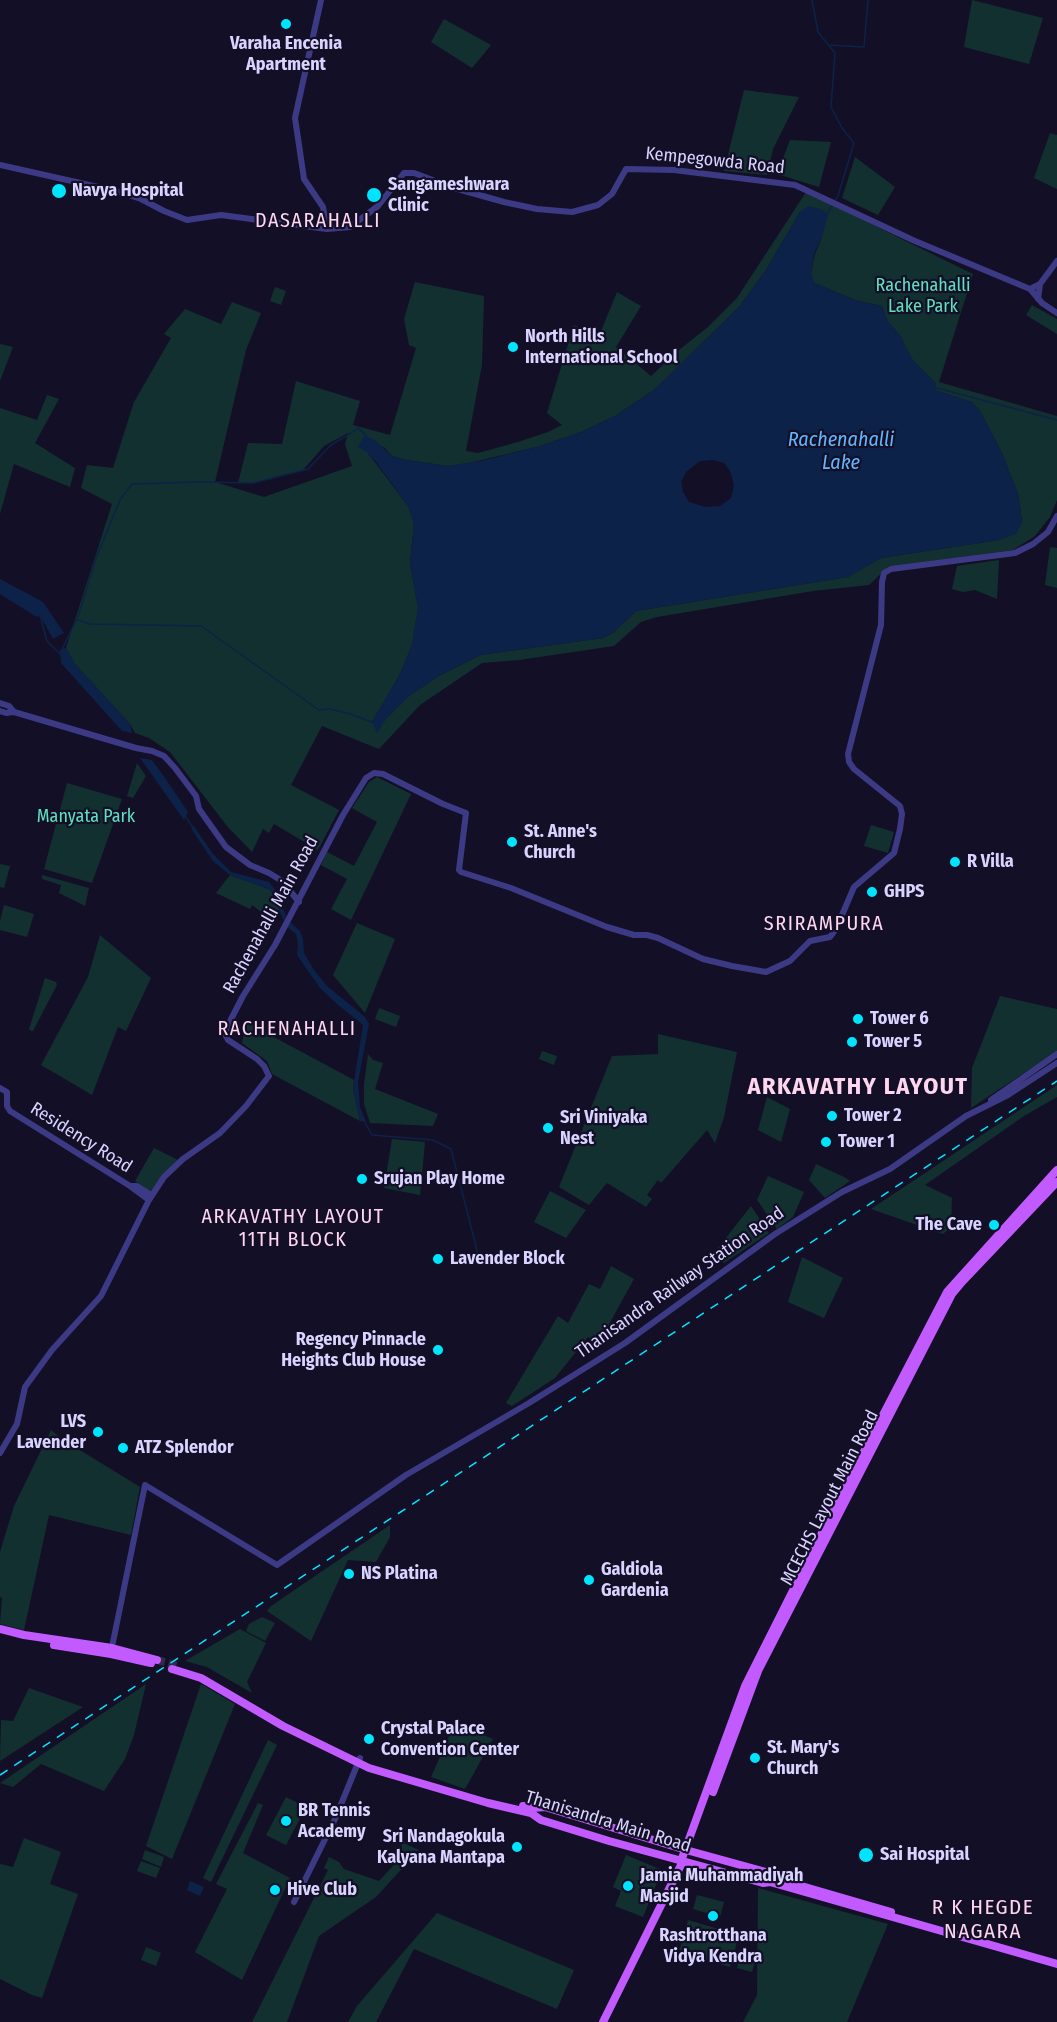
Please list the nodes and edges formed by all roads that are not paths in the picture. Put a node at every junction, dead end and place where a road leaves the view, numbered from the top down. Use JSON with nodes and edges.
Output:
{"nodes":[{"id":1,"x":321,"y":0,"type":"edge"},
{"id":2,"x":0,"y":165,"type":"edge"},
{"id":3,"x":327,"y":229,"type":"junction"},
{"id":4,"x":1057,"y":261,"type":"edge"},
{"id":5,"x":1040,"y":284,"type":"junction"},
{"id":6,"x":1030,"y":289,"type":"junction"},
{"id":7,"x":1038,"y":299,"type":"junction"},
{"id":8,"x":1057,"y":313,"type":"edge"},
{"id":9,"x":1057,"y":516,"type":"edge"},
{"id":10,"x":0,"y":703,"type":"edge"},
{"id":11,"x":0,"y":711,"type":"edge"},
{"id":12,"x":14,"y":712,"type":"junction"},
{"id":13,"x":299,"y":902,"type":"junction"},
{"id":14,"x":1057,"y":1054,"type":"edge"},
{"id":15,"x":1057,"y":1064,"type":"edge"},
{"id":16,"x":0,"y":1088,"type":"edge"},
{"id":17,"x":981,"y":1107,"type":"junction"},
{"id":18,"x":1057,"y":1170,"type":"edge"},
{"id":19,"x":1057,"y":1182,"type":"edge"},
{"id":20,"x":150,"y":1197,"type":"junction"},
{"id":21,"x":0,"y":1453,"type":"edge"},
{"id":22,"x":0,"y":1631,"type":"edge"},
{"id":23,"x":112,"y":1651,"type":"junction"},
{"id":24,"x":157,"y":1662,"type":"tunnel mouth"},
{"id":25,"x":175,"y":1667,"type":"tunnel mouth"},
{"id":26,"x":359,"y":1760,"type":"junction"},
{"id":27,"x":532,"y":1811,"type":"junction"},
{"id":28,"x":574,"y":1815,"type":"junction"},
{"id":29,"x":570,"y":1828,"type":"junction"},
{"id":30,"x":688,"y":1849,"type":"junction"},
{"id":31,"x":682,"y":1863,"type":"junction"},
{"id":32,"x":768,"y":1879,"type":"junction"},
{"id":33,"x":294,"y":1902,"type":"dead end"},
{"id":34,"x":963,"y":1935,"type":"junction"},
{"id":35,"x":1057,"y":1959,"type":"edge"},
{"id":36,"x":1057,"y":1964,"type":"edge"},
{"id":37,"x":603,"y":2022,"type":"edge"}],
"edges":[{"from":1,"to":3,"type":"street"},
{"from":2,"to":3,"type":"street","name":"Kempegowda Road"},
{"from":3,"to":6,"type":"street","name":"Kempegowda Road"},
{"from":4,"to":5,"type":"street"},
{"from":5,"to":6,"type":"street"},
{"from":5,"to":7,"type":"street"},
{"from":6,"to":7,"type":"street","name":"Kempegowda Road"},
{"from":7,"to":8,"type":"street","name":"Kempegowda Road"},
{"from":9,"to":13,"type":"street","name":"Rachenahalli Main Road"},
{"from":10,"to":12,"type":"street"},
{"from":11,"to":12,"type":"street"},
{"from":12,"to":13,"type":"street"},
{"from":13,"to":20,"type":"street","name":"Rachenahalli Main Road"},
{"from":14,"to":17,"type":"street","name":"Thanisandra Railway Station Road"},
{"from":15,"to":17,"type":"street","name":"Thanisandra Railway Station Road"},
{"from":16,"to":20,"type":"street","name":"Residency Road"},
{"from":17,"to":23,"type":"street","name":"Thanisandra Railway Station Road"},
{"from":18,"to":30,"type":"main road","name":"MCECHS Layout Main Road"},
{"from":19,"to":30,"type":"main road","name":"MCECHS Layout Main Road"},
{"from":20,"to":21,"type":"street","name":"Rachenahalli Main Road"},
{"from":22,"to":23,"type":"main road"},
{"from":23,"to":24,"type":"main road"},
{"from":25,"to":26,"type":"main road","name":"Thanisandra Main Road"},
{"from":26,"to":27,"type":"main road","name":"Thanisandra Main Road"},
{"from":26,"to":33,"type":"street"},
{"from":27,"to":28,"type":"main road","name":"Thanisandra Main Road"},
{"from":27,"to":29,"type":"main road","name":"Thanisandra Main Road"},
{"from":27,"to":32,"type":"main road"},
{"from":28,"to":29,"type":"main road"},
{"from":28,"to":30,"type":"main road","name":"Thanisandra Main Road"},
{"from":29,"to":31,"type":"main road","name":"Thanisandra Main Road"},
{"from":30,"to":31,"type":"main road"},
{"from":30,"to":32,"type":"main road","name":"Thanisandra Main Road"},
{"from":31,"to":32,"type":"main road","name":"Thanisandra Main Road"},
{"from":31,"to":37,"type":"main road"},
{"from":32,"to":34,"type":"main road","name":"Thanisandra Main Road"},
{"from":34,"to":35,"type":"main road","name":"Thanisandra Main Road"},
{"from":34,"to":36,"type":"main road","name":"Thanisandra Main Road"}]}
